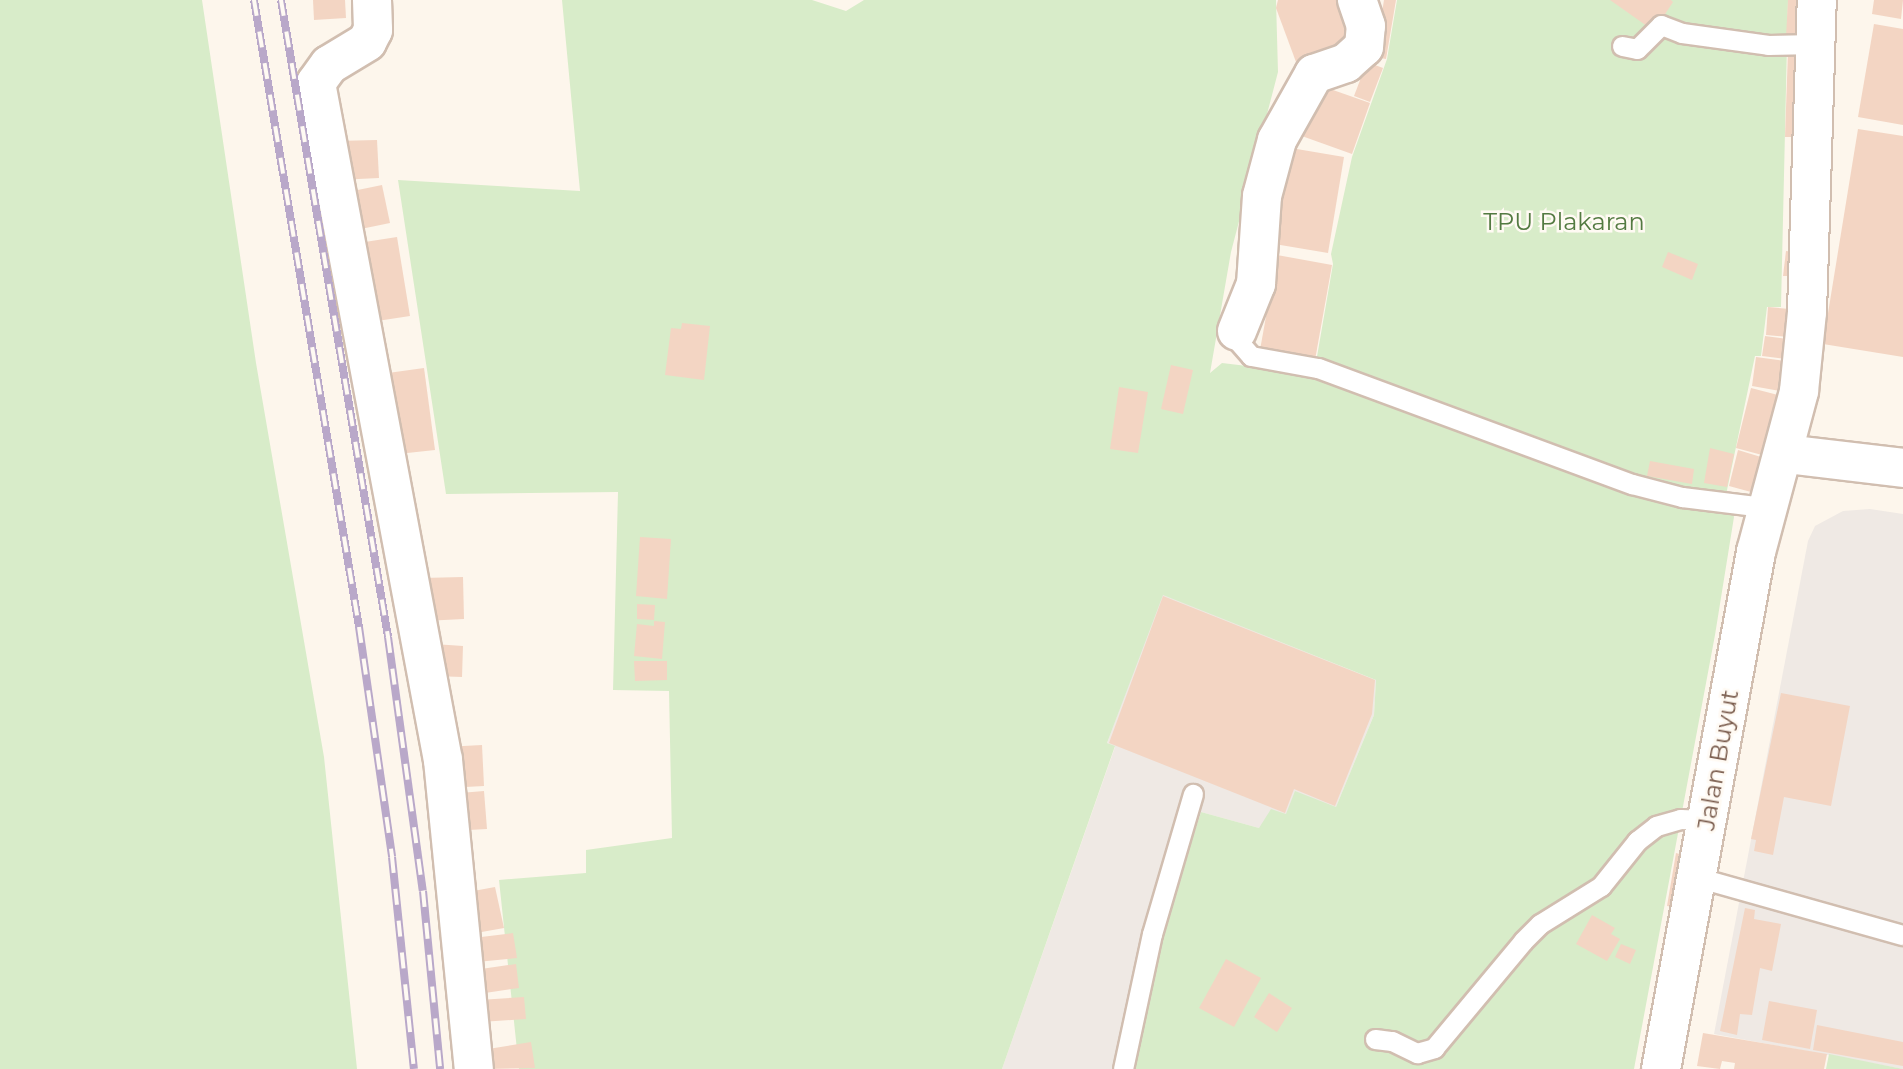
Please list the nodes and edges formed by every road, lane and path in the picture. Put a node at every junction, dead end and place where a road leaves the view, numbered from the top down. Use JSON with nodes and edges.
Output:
{"nodes":[{"id":1,"x":372,"y":0,"type":"edge"},
{"id":2,"x":1357,"y":0,"type":"edge"},
{"id":3,"x":1817,"y":0,"type":"edge"},
{"id":4,"x":1814,"y":44,"type":"junction"},
{"id":5,"x":1622,"y":46,"type":"dead end"},
{"id":6,"x":1237,"y":331,"type":"joint"},
{"id":7,"x":1786,"y":454,"type":"junction"},
{"id":8,"x":1903,"y":468,"type":"edge"},
{"id":9,"x":1771,"y":508,"type":"junction"},
{"id":10,"x":1193,"y":794,"type":"dead end"},
{"id":11,"x":1707,"y":820,"type":"junction"},
{"id":12,"x":1696,"y":877,"type":"junction"},
{"id":13,"x":1903,"y":935,"type":"edge"},
{"id":14,"x":1375,"y":1039,"type":"dead end"},
{"id":15,"x":474,"y":1069,"type":"edge"},
{"id":16,"x":1124,"y":1069,"type":"edge"},
{"id":17,"x":1661,"y":1069,"type":"edge"}],
"edges":[{"from":1,"to":15,"type":"street"},
{"from":2,"to":6,"type":"street"},
{"from":3,"to":4,"type":"street","name":"Jalan Buyut"},
{"from":4,"to":5,"type":"lane"},
{"from":4,"to":7,"type":"street","name":"Jalan Buyut"},
{"from":6,"to":9,"type":"lane"},
{"from":7,"to":8,"type":"street"},
{"from":7,"to":9,"type":"street","name":"Jalan Buyut"},
{"from":9,"to":11,"type":"street","name":"Jalan Buyut"},
{"from":10,"to":16,"type":"lane"},
{"from":11,"to":12,"type":"street","name":"Jalan Buyut"},
{"from":11,"to":14,"type":"lane"},
{"from":12,"to":13,"type":"lane"},
{"from":12,"to":17,"type":"street","name":"Jalan Buyut"}]}
